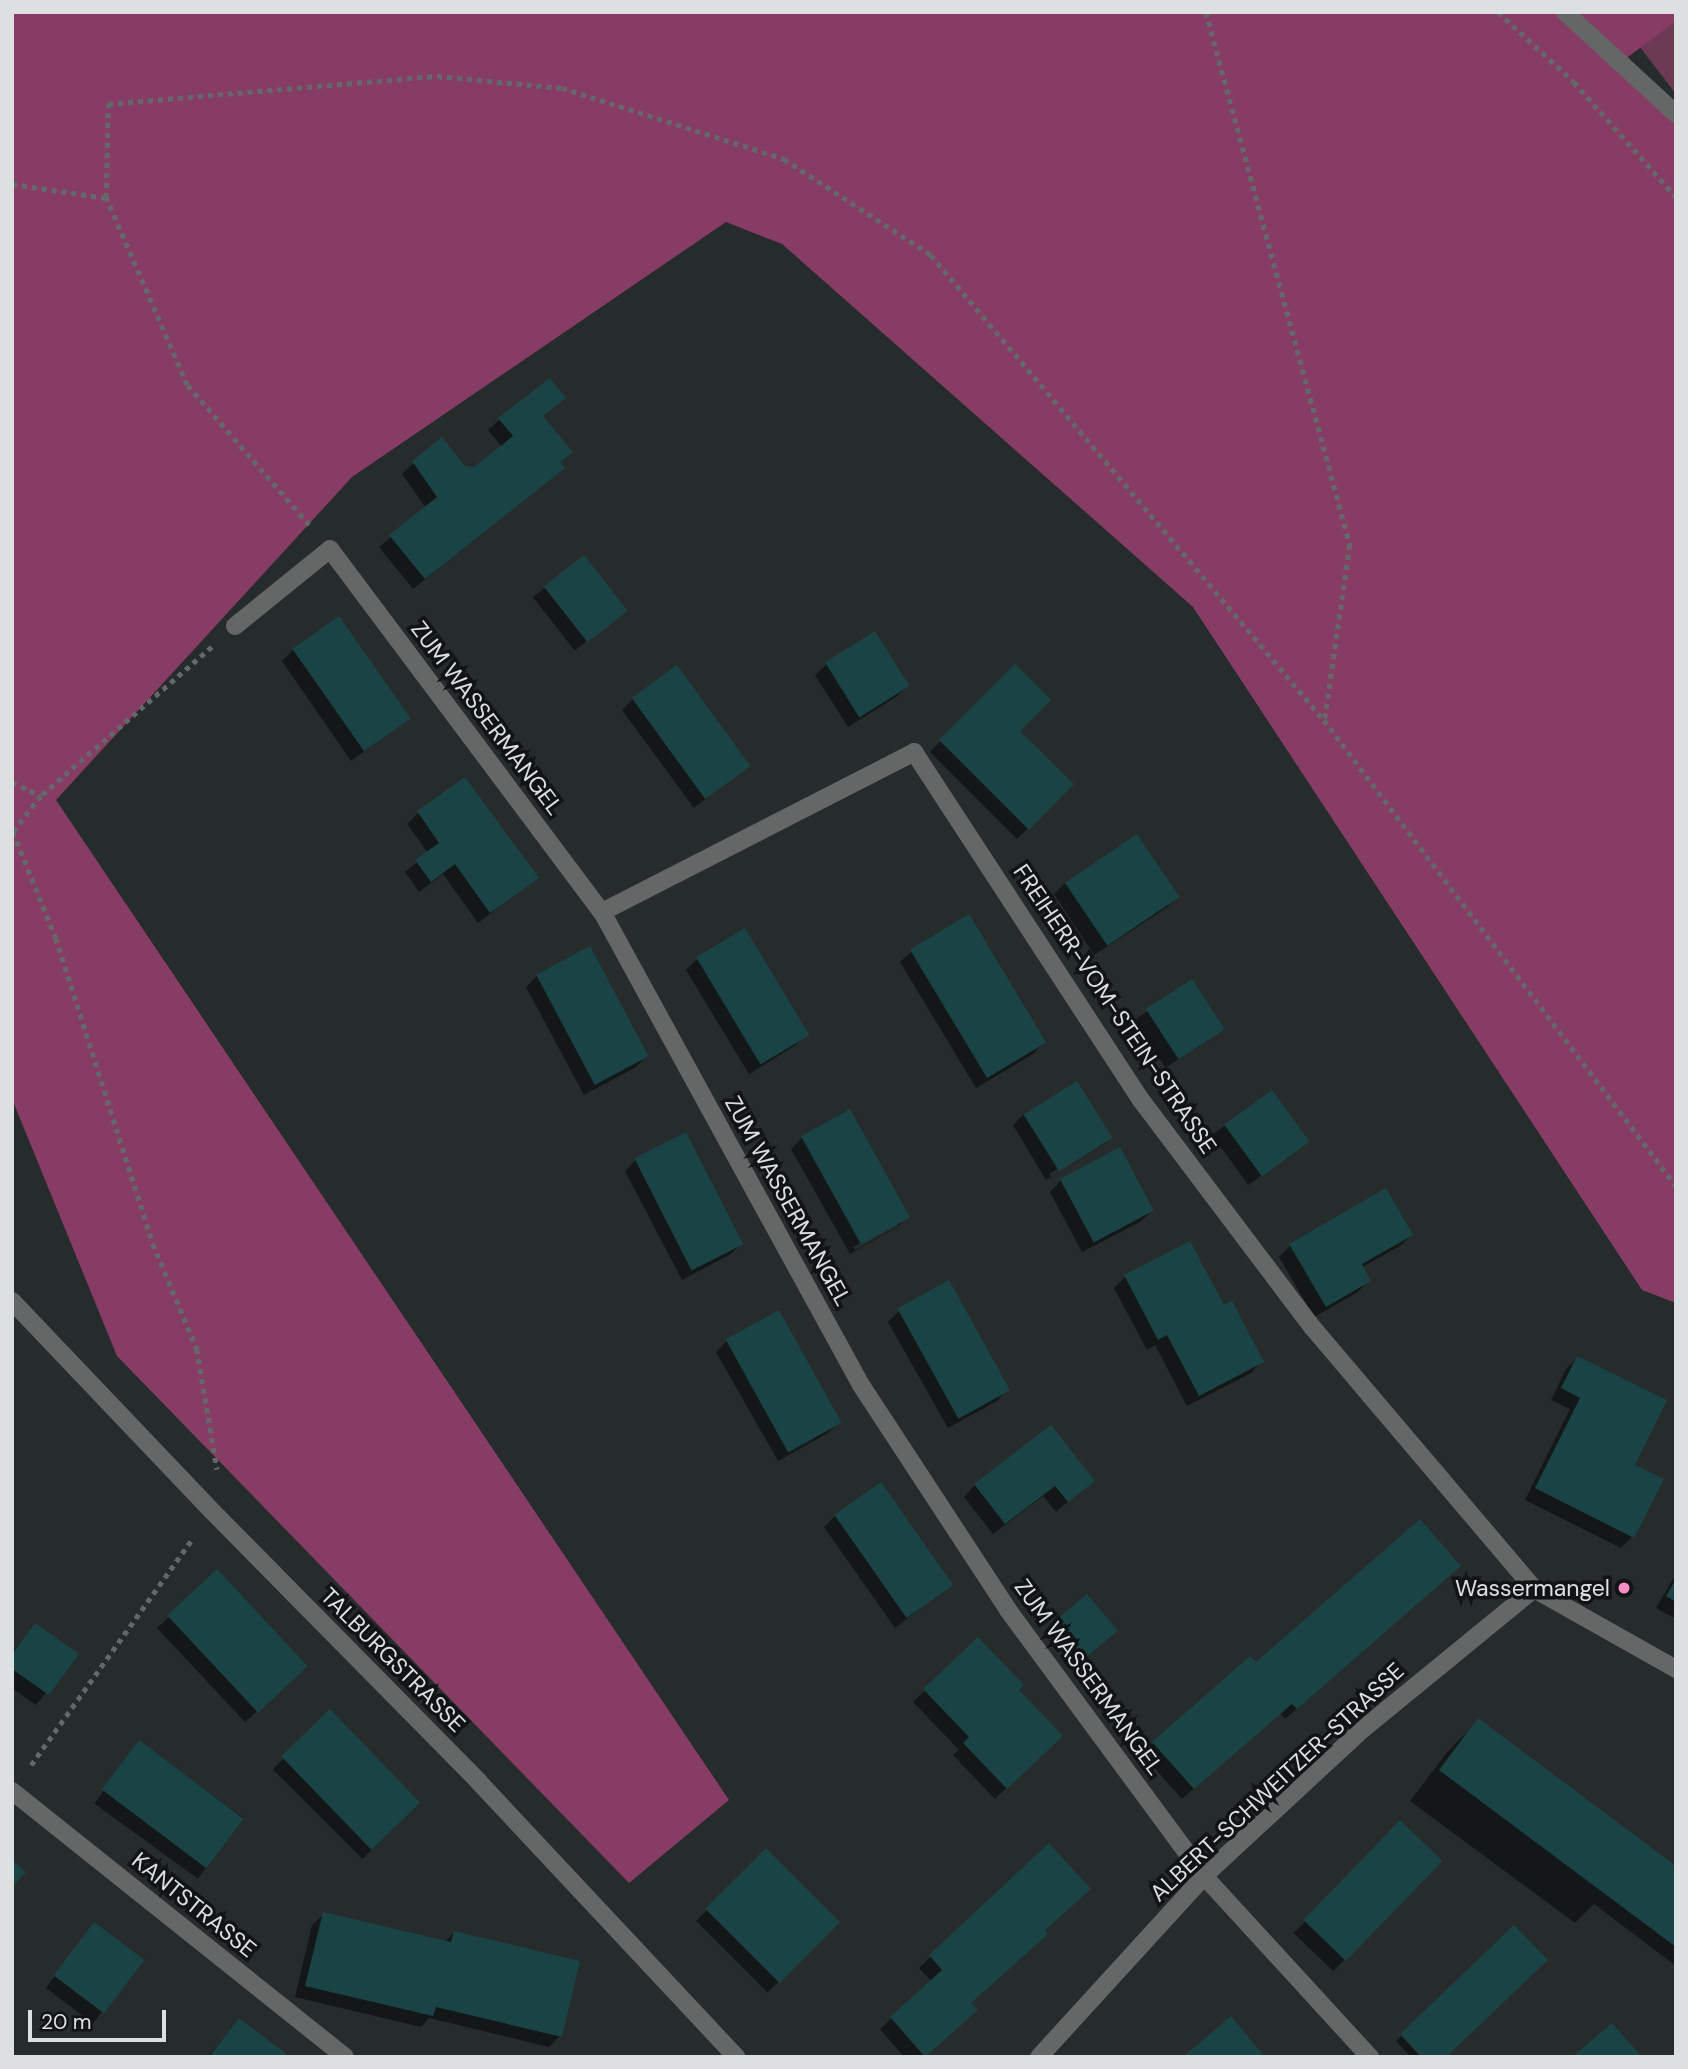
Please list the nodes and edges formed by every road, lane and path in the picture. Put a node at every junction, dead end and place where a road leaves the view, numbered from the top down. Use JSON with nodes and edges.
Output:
{"nodes":[{"id":1,"x":1206,"y":12,"type":"edge"},
{"id":2,"x":1498,"y":12,"type":"edge"},
{"id":3,"x":1565,"y":12,"type":"edge"},
{"id":4,"x":1676,"y":114,"type":"edge"},
{"id":5,"x":12,"y":184,"type":"edge"},
{"id":6,"x":1676,"y":197,"type":"edge"},
{"id":7,"x":106,"y":198,"type":"junction"},
{"id":8,"x":330,"y":549,"type":"junction"},
{"id":9,"x":236,"y":626,"type":"joint"},
{"id":10,"x":1324,"y":720,"type":"junction"},
{"id":11,"x":12,"y":782,"type":"edge"},
{"id":12,"x":41,"y":796,"type":"junction"},
{"id":13,"x":602,"y":912,"type":"junction"},
{"id":14,"x":1676,"y":1186,"type":"edge"},
{"id":15,"x":12,"y":1301,"type":"edge"},
{"id":16,"x":213,"y":1513,"type":"junction"},
{"id":17,"x":1534,"y":1589,"type":"junction"},
{"id":18,"x":1676,"y":1669,"type":"edge"},
{"id":19,"x":30,"y":1766,"type":"dead end"},
{"id":20,"x":12,"y":1791,"type":"edge"},
{"id":21,"x":1204,"y":1876,"type":"junction"},
{"id":22,"x":345,"y":2057,"type":"edge"},
{"id":23,"x":736,"y":2057,"type":"edge"},
{"id":24,"x":1039,"y":2057,"type":"edge"},
{"id":25,"x":1370,"y":2057,"type":"edge"}],
"edges":[{"from":1,"to":10,"type":"path"},
{"from":2,"to":6,"type":"path"},
{"from":3,"to":4,"type":"street"},
{"from":5,"to":7,"type":"path"},
{"from":7,"to":8,"type":"path"},
{"from":7,"to":10,"type":"path"},
{"from":8,"to":9,"type":"street"},
{"from":8,"to":13,"type":"street","name":"ZUM WASSERMANGEL"},
{"from":9,"to":12,"type":"path"},
{"from":10,"to":14,"type":"path"},
{"from":11,"to":12,"type":"path"},
{"from":12,"to":16,"type":"path"},
{"from":13,"to":17,"type":"street","name":"FREIHERR-VOM-STEIN-STRASSE"},
{"from":13,"to":21,"type":"street","name":"ZUM WASSERMANGEL"},
{"from":15,"to":16,"type":"street","name":"TALBURGSTRASSE"},
{"from":16,"to":19,"type":"path"},
{"from":16,"to":23,"type":"street","name":"TALBURGSTRASSE"},
{"from":17,"to":18,"type":"street"},
{"from":17,"to":21,"type":"street","name":"ALBERT-SCHWEITZER-STRASSE"},
{"from":20,"to":22,"type":"street","name":"KANTSTRASSE"},
{"from":21,"to":24,"type":"street","name":"ALBERT-SCHWEITZER-STRASSE"},
{"from":21,"to":25,"type":"street","name":"ZUM WASSERMANGEL"}]}
